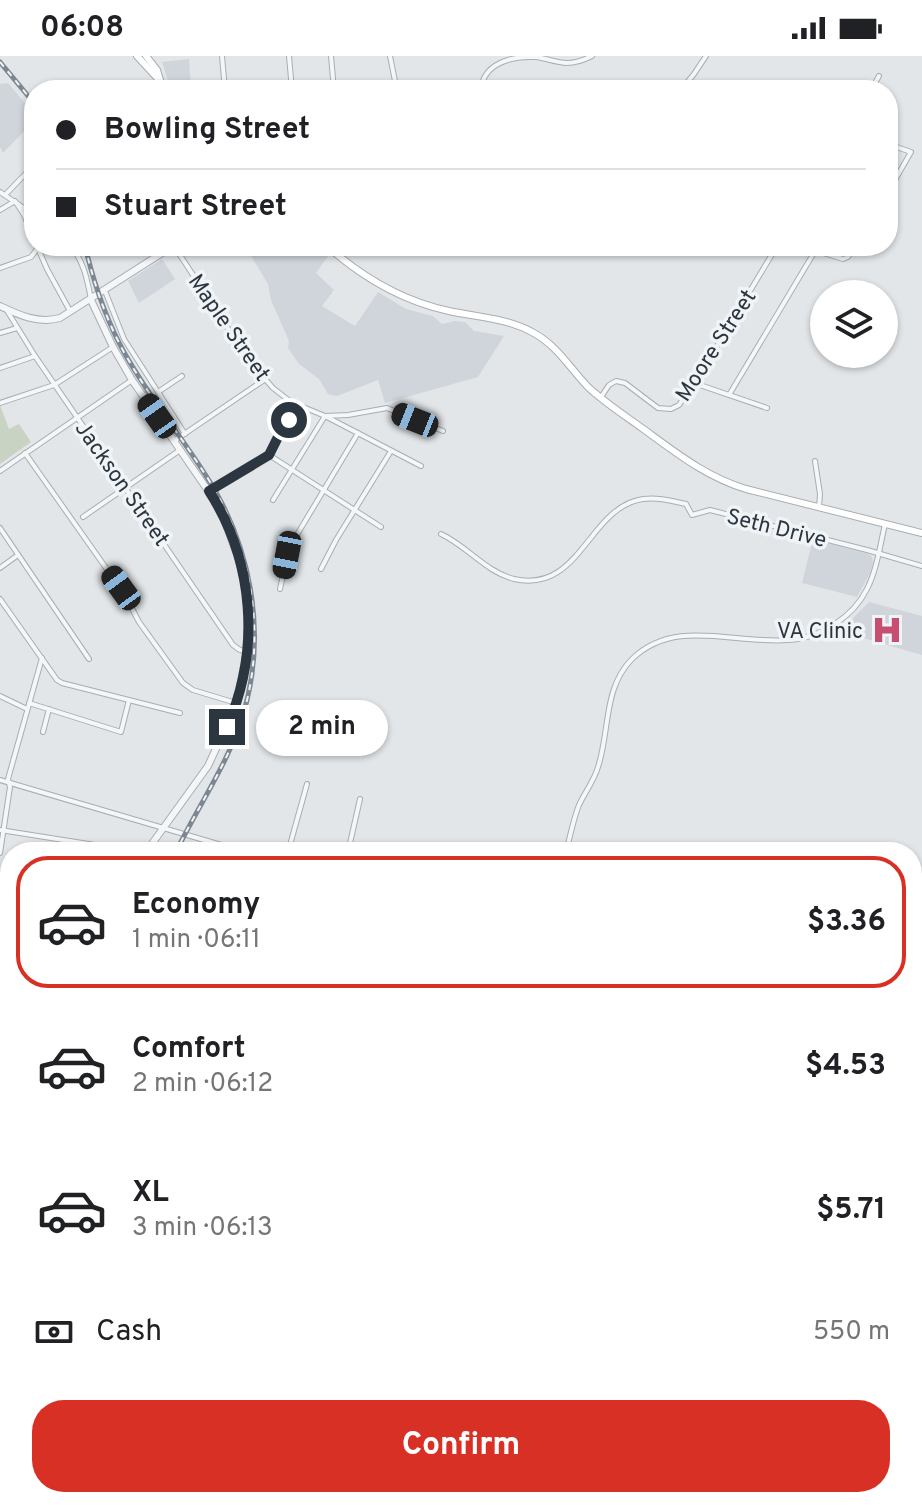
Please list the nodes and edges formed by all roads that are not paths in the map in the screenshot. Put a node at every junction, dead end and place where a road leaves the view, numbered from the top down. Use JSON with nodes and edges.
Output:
{"nodes":[{"id":1,"x":137,"y":56,"type":"edge"},
{"id":2,"x":222,"y":56,"type":"edge"},
{"id":3,"x":289,"y":56,"type":"edge"},
{"id":4,"x":331,"y":56,"type":"edge"},
{"id":5,"x":390,"y":56,"type":"edge"},
{"id":6,"x":592,"y":56,"type":"edge"},
{"id":7,"x":694,"y":56,"type":"edge"},
{"id":8,"x":706,"y":56,"type":"edge"},
{"id":9,"x":149,"y":60,"type":"edge"},
{"id":10,"x":702,"y":63,"type":"junction"},
{"id":11,"x":879,"y":76,"type":"dead end"},
{"id":12,"x":160,"y":80,"type":"edge"},
{"id":13,"x":224,"y":80,"type":"edge"},
{"id":14,"x":291,"y":80,"type":"edge"},
{"id":15,"x":333,"y":80,"type":"edge"},
{"id":16,"x":395,"y":80,"type":"edge"},
{"id":17,"x":483,"y":80,"type":"edge"},
{"id":18,"x":689,"y":80,"type":"edge"},
{"id":19,"x":877,"y":80,"type":"edge"},
{"id":20,"x":898,"y":147,"type":"edge"},
{"id":21,"x":24,"y":174,"type":"edge"},
{"id":22,"x":898,"y":175,"type":"edge"},
{"id":23,"x":3,"y":193,"type":"edge"},
{"id":24,"x":15,"y":201,"type":"junction"},
{"id":25,"x":24,"y":208,"type":"edge"},
{"id":26,"x":0,"y":210,"type":"edge"},
{"id":27,"x":24,"y":215,"type":"edge"},
{"id":28,"x":32,"y":256,"type":"edge"},
{"id":29,"x":41,"y":256,"type":"edge"},
{"id":30,"x":79,"y":256,"type":"edge"},
{"id":31,"x":159,"y":256,"type":"edge"},
{"id":32,"x":181,"y":256,"type":"edge"},
{"id":33,"x":339,"y":256,"type":"edge"},
{"id":34,"x":771,"y":256,"type":"edge"},
{"id":35,"x":812,"y":256,"type":"edge"},
{"id":36,"x":0,"y":268,"type":"edge"},
{"id":37,"x":105,"y":291,"type":"junction"},
{"id":38,"x":91,"y":300,"type":"junction"},
{"id":39,"x":3,"y":308,"type":"edge"},
{"id":40,"x":71,"y":313,"type":"junction"},
{"id":41,"x":17,"y":328,"type":"junction"},
{"id":42,"x":0,"y":333,"type":"edge"},
{"id":43,"x":113,"y":347,"type":"junction"},
{"id":44,"x":35,"y":356,"type":"junction"},
{"id":45,"x":0,"y":368,"type":"edge"},
{"id":46,"x":182,"y":376,"type":"dead end"},
{"id":47,"x":132,"y":380,"type":"junction"},
{"id":48,"x":264,"y":380,"type":"junction"},
{"id":49,"x":694,"y":383,"type":"junction"},
{"id":50,"x":54,"y":385,"type":"junction"},
{"id":51,"x":158,"y":392,"type":"junction"},
{"id":52,"x":729,"y":395,"type":"junction"},
{"id":53,"x":601,"y":397,"type":"junction"},
{"id":54,"x":0,"y":403,"type":"edge"},
{"id":55,"x":299,"y":405,"type":"junction"},
{"id":56,"x":767,"y":408,"type":"dead end"},
{"id":57,"x":325,"y":416,"type":"junction"},
{"id":58,"x":78,"y":417,"type":"junction"},
{"id":59,"x":443,"y":431,"type":"dead end"},
{"id":60,"x":358,"y":433,"type":"junction"},
{"id":61,"x":185,"y":434,"type":"junction"},
{"id":62,"x":174,"y":441,"type":"junction"},
{"id":63,"x":180,"y":450,"type":"junction"},
{"id":64,"x":391,"y":451,"type":"junction"},
{"id":65,"x":25,"y":453,"type":"junction"},
{"id":66,"x":268,"y":455,"type":"junction"},
{"id":67,"x":815,"y":461,"type":"dead end"},
{"id":68,"x":421,"y":466,"type":"dead end"},
{"id":69,"x":291,"y":470,"type":"junction"},
{"id":70,"x":0,"y":471,"type":"edge"},
{"id":71,"x":126,"y":487,"type":"junction"},
{"id":72,"x":209,"y":491,"type":"junction"},
{"id":73,"x":323,"y":491,"type":"junction"},
{"id":74,"x":273,"y":500,"type":"dead end"},
{"id":75,"x":819,"y":507,"type":"junction"},
{"id":76,"x":355,"y":511,"type":"junction"},
{"id":77,"x":83,"y":517,"type":"dead end"},
{"id":78,"x":885,"y":524,"type":"junction"},
{"id":79,"x":381,"y":527,"type":"dead end"},
{"id":80,"x":0,"y":528,"type":"edge"},
{"id":81,"x":922,"y":533,"type":"edge"},
{"id":82,"x":441,"y":534,"type":"dead end"},
{"id":83,"x":879,"y":553,"type":"junction"},
{"id":84,"x":18,"y":555,"type":"junction"},
{"id":85,"x":922,"y":566,"type":"edge"},
{"id":86,"x":0,"y":568,"type":"edge"},
{"id":87,"x":321,"y":569,"type":"dead end"},
{"id":88,"x":280,"y":589,"type":"dead end"},
{"id":89,"x":0,"y":599,"type":"edge"},
{"id":90,"x":247,"y":651,"type":"junction"},
{"id":91,"x":42,"y":658,"type":"junction"},
{"id":92,"x":89,"y":659,"type":"dead end"},
{"id":93,"x":0,"y":696,"type":"edge"},
{"id":94,"x":129,"y":700,"type":"junction"},
{"id":95,"x":236,"y":703,"type":"junction"},
{"id":96,"x":28,"y":706,"type":"junction"},
{"id":97,"x":49,"y":709,"type":"junction"},
{"id":98,"x":180,"y":713,"type":"dead end"},
{"id":99,"x":43,"y":732,"type":"dead end"},
{"id":100,"x":0,"y":780,"type":"edge"},
{"id":101,"x":9,"y":783,"type":"junction"},
{"id":102,"x":307,"y":784,"type":"dead end"},
{"id":103,"x":360,"y":799,"type":"dead end"},
{"id":104,"x":164,"y":828,"type":"junction"},
{"id":105,"x":2,"y":830,"type":"edge"},
{"id":106,"x":76,"y":842,"type":"edge"},
{"id":107,"x":154,"y":842,"type":"edge"},
{"id":108,"x":211,"y":842,"type":"edge"},
{"id":109,"x":291,"y":842,"type":"edge"},
{"id":110,"x":350,"y":842,"type":"edge"},
{"id":111,"x":569,"y":842,"type":"edge"}],
"edges":[{"from":1,"to":9,"type":"main road"},
{"from":2,"to":13,"type":"street"},
{"from":3,"to":14,"type":"street"},
{"from":4,"to":15,"type":"street"},
{"from":5,"to":16,"type":"street"},
{"from":6,"to":17,"type":"street"},
{"from":7,"to":10,"type":"street"},
{"from":8,"to":10,"type":"street"},
{"from":9,"to":12,"type":"main road"},
{"from":10,"to":18,"type":"street"},
{"from":11,"to":19,"type":"street"},
{"from":20,"to":22,"type":"street"},
{"from":21,"to":23,"type":"street"},
{"from":23,"to":24,"type":"street"},
{"from":24,"to":25,"type":"street"},
{"from":24,"to":26,"type":"street"},
{"from":24,"to":27,"type":"street"},
{"from":28,"to":36,"type":"street"},
{"from":29,"to":40,"type":"street"},
{"from":30,"to":38,"type":"street"},
{"from":31,"to":37,"type":"street"},
{"from":32,"to":48,"type":"street","name":"Maple Street"},
{"from":33,"to":53,"type":"main road"},
{"from":34,"to":49,"type":"street","name":"Moore Street"},
{"from":35,"to":52,"type":"street"},
{"from":37,"to":38,"type":"street"},
{"from":37,"to":51,"type":"street"},
{"from":38,"to":40,"type":"street"},
{"from":38,"to":43,"type":"street"},
{"from":39,"to":40,"type":"street"},
{"from":39,"to":41,"type":"street","name":"Jackson Street"},
{"from":41,"to":42,"type":"street"},
{"from":41,"to":44,"type":"street","name":"Jackson Street"},
{"from":43,"to":47,"type":"street"},
{"from":43,"to":50,"type":"street"},
{"from":44,"to":45,"type":"street"},
{"from":44,"to":50,"type":"street","name":"Jackson Street"},
{"from":46,"to":51,"type":"street"},
{"from":47,"to":58,"type":"street"},
{"from":47,"to":62,"type":"street"},
{"from":48,"to":55,"type":"street","name":"Maple Street"},
{"from":48,"to":61,"type":"street"},
{"from":49,"to":52,"type":"street"},
{"from":49,"to":53,"type":"street","name":"Moore Street"},
{"from":50,"to":54,"type":"street"},
{"from":50,"to":58,"type":"street","name":"Jackson Street"},
{"from":51,"to":61,"type":"street"},
{"from":52,"to":56,"type":"street"},
{"from":53,"to":75,"type":"main road"},
{"from":55,"to":57,"type":"street","name":"Maple Street"},
{"from":55,"to":66,"type":"street"},
{"from":57,"to":59,"type":"street"},
{"from":57,"to":60,"type":"street","name":"Maple Street"},
{"from":57,"to":69,"type":"street"},
{"from":58,"to":65,"type":"street"},
{"from":58,"to":71,"type":"street","name":"Jackson Street"},
{"from":60,"to":64,"type":"street","name":"Maple Street"},
{"from":60,"to":73,"type":"street"},
{"from":61,"to":62,"type":"street"},
{"from":62,"to":63,"type":"street"},
{"from":63,"to":71,"type":"street"},
{"from":63,"to":72,"type":"street"},
{"from":64,"to":68,"type":"street","name":"Maple Street"},
{"from":64,"to":76,"type":"street"},
{"from":65,"to":70,"type":"street"},
{"from":65,"to":95,"type":"street"},
{"from":66,"to":69,"type":"street"},
{"from":66,"to":72,"type":"street"},
{"from":67,"to":75,"type":"street"},
{"from":69,"to":73,"type":"street"},
{"from":69,"to":74,"type":"street"},
{"from":71,"to":77,"type":"street"},
{"from":71,"to":90,"type":"street","name":"Jackson Street"},
{"from":72,"to":90,"type":"street"},
{"from":73,"to":76,"type":"street"},
{"from":73,"to":88,"type":"street"},
{"from":75,"to":78,"type":"main road"},
{"from":76,"to":79,"type":"street"},
{"from":76,"to":87,"type":"street"},
{"from":78,"to":81,"type":"main road"},
{"from":78,"to":83,"type":"street"},
{"from":80,"to":84,"type":"street"},
{"from":82,"to":83,"type":"street","name":"Seth Drive"},
{"from":83,"to":85,"type":"street","name":"Seth Drive"},
{"from":83,"to":111,"type":"street"},
{"from":84,"to":86,"type":"street"},
{"from":84,"to":92,"type":"street"},
{"from":89,"to":91,"type":"street"},
{"from":90,"to":95,"type":"street"},
{"from":91,"to":94,"type":"street"},
{"from":91,"to":96,"type":"street"},
{"from":93,"to":96,"type":"street"},
{"from":94,"to":97,"type":"street"},
{"from":94,"to":98,"type":"street"},
{"from":95,"to":104,"type":"street"},
{"from":96,"to":97,"type":"street"},
{"from":96,"to":101,"type":"street"},
{"from":97,"to":99,"type":"street"},
{"from":100,"to":101,"type":"street"},
{"from":101,"to":104,"type":"street"},
{"from":101,"to":105,"type":"street"},
{"from":102,"to":109,"type":"street"},
{"from":103,"to":110,"type":"street"},
{"from":104,"to":107,"type":"street"},
{"from":104,"to":108,"type":"street"},
{"from":105,"to":106,"type":"street"}]}
